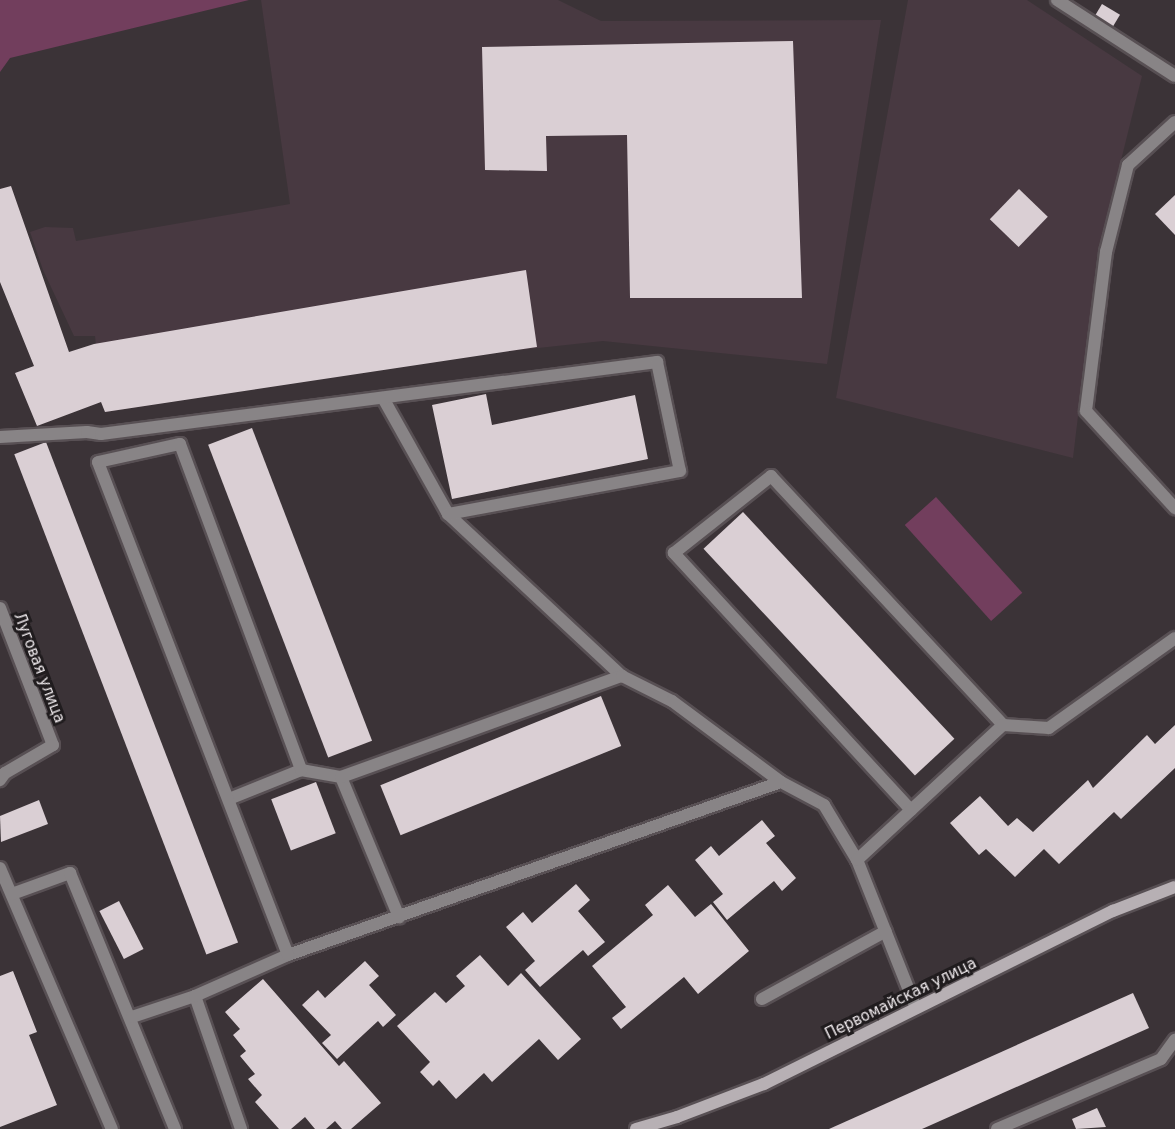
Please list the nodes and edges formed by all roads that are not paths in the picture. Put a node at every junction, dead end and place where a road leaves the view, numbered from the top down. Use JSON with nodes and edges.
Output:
{"nodes":[{"id":1,"x":1057,"y":0,"type":"edge"},
{"id":2,"x":1175,"y":76,"type":"edge"},
{"id":3,"x":1175,"y":122,"type":"edge"},
{"id":4,"x":383,"y":398,"type":"junction"},
{"id":5,"x":0,"y":437,"type":"edge"},
{"id":6,"x":1175,"y":508,"type":"edge"},
{"id":7,"x":448,"y":514,"type":"junction"},
{"id":8,"x":0,"y":608,"type":"edge"},
{"id":9,"x":1175,"y":638,"type":"edge"},
{"id":10,"x":622,"y":676,"type":"junction"},
{"id":11,"x":1003,"y":725,"type":"junction"},
{"id":12,"x":301,"y":770,"type":"junction"},
{"id":13,"x":341,"y":777,"type":"junction"},
{"id":14,"x":0,"y":780,"type":"edge"},
{"id":15,"x":781,"y":782,"type":"junction"},
{"id":16,"x":229,"y":799,"type":"junction"},
{"id":17,"x":910,"y":810,"type":"junction"},
{"id":18,"x":857,"y":860,"type":"junction"},
{"id":19,"x":0,"y":868,"type":"edge"},
{"id":20,"x":1175,"y":887,"type":"edge"},
{"id":21,"x":12,"y":894,"type":"junction"},
{"id":22,"x":399,"y":917,"type":"junction"},
{"id":23,"x":886,"y":931,"type":"junction"},
{"id":24,"x":288,"y":955,"type":"junction"},
{"id":25,"x":195,"y":996,"type":"junction"},
{"id":26,"x":762,"y":999,"type":"dead end"},
{"id":27,"x":916,"y":1008,"type":"junction"},
{"id":28,"x":132,"y":1017,"type":"junction"},
{"id":29,"x":1175,"y":1040,"type":"edge"},
{"id":30,"x":112,"y":1129,"type":"edge"},
{"id":31,"x":175,"y":1129,"type":"edge"},
{"id":32,"x":241,"y":1129,"type":"edge"},
{"id":33,"x":636,"y":1129,"type":"edge"},
{"id":34,"x":997,"y":1129,"type":"edge"}],
"edges":[{"from":1,"to":2,"type":"street"},
{"from":3,"to":6,"type":"street"},
{"from":4,"to":5,"type":"street"},
{"from":4,"to":7,"type":"street"},
{"from":4,"to":7,"type":"street"},
{"from":7,"to":10,"type":"street"},
{"from":8,"to":14,"type":"street","name":"Луговая улица"},
{"from":9,"to":11,"type":"street"},
{"from":10,"to":13,"type":"street"},
{"from":10,"to":15,"type":"street"},
{"from":11,"to":17,"type":"street"},
{"from":11,"to":17,"type":"street"},
{"from":12,"to":13,"type":"street"},
{"from":12,"to":16,"type":"street"},
{"from":12,"to":16,"type":"street"},
{"from":13,"to":22,"type":"street"},
{"from":15,"to":18,"type":"street"},
{"from":15,"to":22,"type":"street"},
{"from":16,"to":24,"type":"street"},
{"from":17,"to":18,"type":"street"},
{"from":18,"to":23,"type":"street"},
{"from":19,"to":21,"type":"street"},
{"from":20,"to":27,"type":"main road","name":"Первомайская улица"},
{"from":21,"to":28,"type":"street"},
{"from":21,"to":30,"type":"street"},
{"from":22,"to":24,"type":"street"},
{"from":23,"to":26,"type":"street"},
{"from":23,"to":27,"type":"street"},
{"from":24,"to":25,"type":"street"},
{"from":25,"to":28,"type":"street"},
{"from":25,"to":32,"type":"street"},
{"from":27,"to":33,"type":"main road","name":"Первомайская улица"},
{"from":28,"to":31,"type":"street"},
{"from":29,"to":34,"type":"street"}]}
